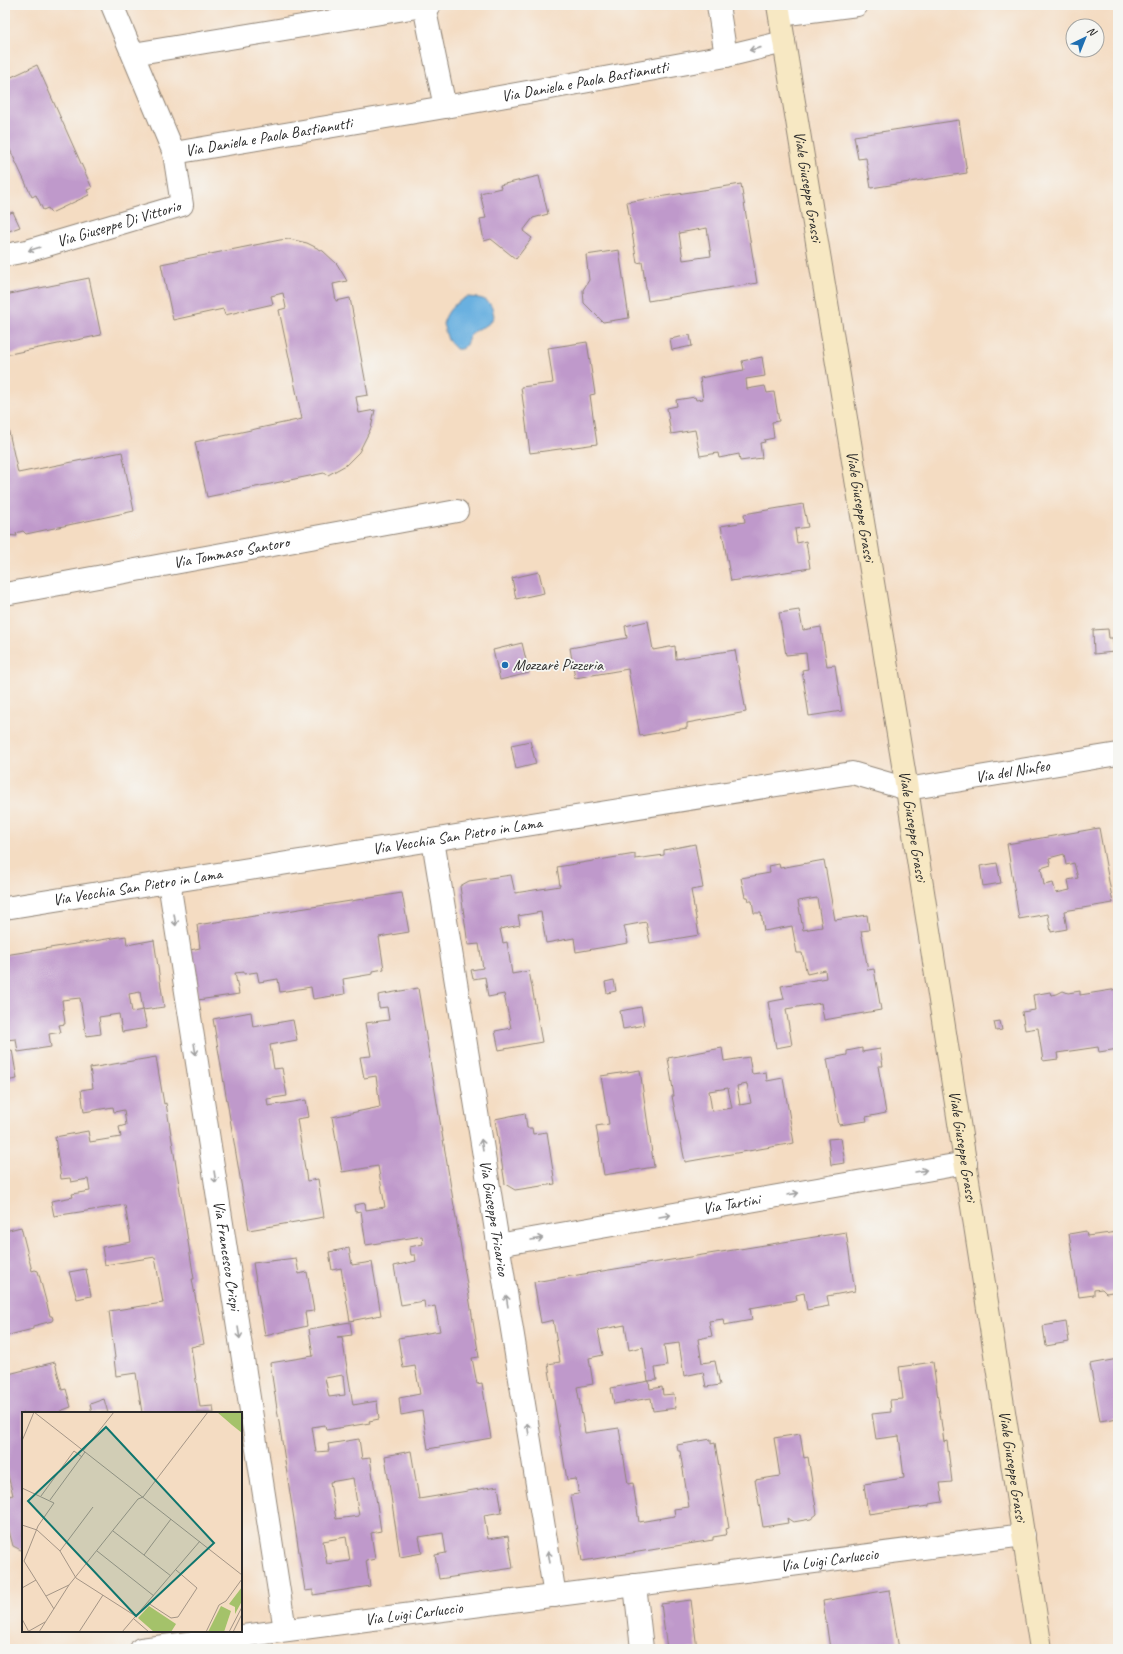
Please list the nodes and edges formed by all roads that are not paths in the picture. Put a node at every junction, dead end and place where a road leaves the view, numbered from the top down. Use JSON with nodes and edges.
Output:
{"nodes":[{"id":1,"x":112,"y":5,"type":"edge"},
{"id":2,"x":718,"y":5,"type":"edge"},
{"id":3,"x":857,"y":5,"type":"edge"},
{"id":4,"x":426,"y":6,"type":"edge"},
{"id":5,"x":779,"y":10,"type":"edge"},
{"id":6,"x":784,"y":42,"type":"junction"},
{"id":7,"x":133,"y":54,"type":"junction"},
{"id":8,"x":726,"y":56,"type":"junction"},
{"id":9,"x":444,"y":107,"type":"junction"},
{"id":10,"x":174,"y":153,"type":"junction"},
{"id":11,"x":5,"y":255,"type":"edge"},
{"id":12,"x":457,"y":511,"type":"dead end"},
{"id":13,"x":5,"y":594,"type":"edge"},
{"id":14,"x":1118,"y":754,"type":"edge"},
{"id":15,"x":907,"y":788,"type":"junction"},
{"id":16,"x":433,"y":840,"type":"junction"},
{"id":17,"x":170,"y":882,"type":"junction"},
{"id":18,"x":5,"y":908,"type":"edge"},
{"id":19,"x":966,"y":1163,"type":"junction"},
{"id":20,"x":498,"y":1245,"type":"junction"},
{"id":21,"x":1024,"y":1535,"type":"junction"},
{"id":22,"x":635,"y":1585,"type":"junction"},
{"id":23,"x":555,"y":1596,"type":"junction"},
{"id":24,"x":285,"y":1630,"type":"junction"},
{"id":25,"x":194,"y":1646,"type":"edge"},
{"id":26,"x":141,"y":1649,"type":"edge"},
{"id":27,"x":642,"y":1649,"type":"edge"},
{"id":28,"x":1041,"y":1649,"type":"edge"}],
"edges":[{"from":1,"to":7,"type":"street","name":"Via Daniela e Paola Bastianutti"},
{"from":2,"to":8,"type":"street"},
{"from":3,"to":5,"type":"street"},
{"from":4,"to":7,"type":"street"},
{"from":4,"to":9,"type":"street"},
{"from":5,"to":6,"type":"main road","name":"Viale Giuseppe Grassi"},
{"from":6,"to":8,"type":"street","name":"Via Daniela e Paola Bastianutti","one_way":true},
{"from":6,"to":15,"type":"main road","name":"Viale Giuseppe Grassi"},
{"from":7,"to":10,"type":"street","name":"Via Daniela e Paola Bastianutti"},
{"from":8,"to":9,"type":"street","name":"Via Daniela e Paola Bastianutti"},
{"from":9,"to":10,"type":"street","name":"Via Daniela e Paola Bastianutti"},
{"from":10,"to":11,"type":"street","name":"Via Giuseppe Di Vittorio","one_way":true},
{"from":12,"to":13,"type":"street","name":"Via Tommaso Santoro"},
{"from":14,"to":15,"type":"street","name":"Via del Ninfeo"},
{"from":15,"to":16,"type":"street","name":"Via Vecchia San Pietro in Lama"},
{"from":15,"to":19,"type":"main road","name":"Viale Giuseppe Grassi"},
{"from":16,"to":17,"type":"street","name":"Via Vecchia San Pietro in Lama"},
{"from":20,"to":16,"type":"street","name":"Via Giuseppe Tricarico","one_way":true},
{"from":17,"to":18,"type":"street","name":"Via Vecchia San Pietro in Lama"},
{"from":17,"to":24,"type":"street","name":"Via Francesco Crispi","one_way":true},
{"from":20,"to":19,"type":"street","name":"Via Tartini","one_way":true},
{"from":19,"to":21,"type":"main road","name":"Viale Giuseppe Grassi"},
{"from":23,"to":20,"type":"street","name":"Via Giuseppe Tricarico","one_way":true},
{"from":21,"to":22,"type":"street","name":"Via Luigi Carluccio"},
{"from":21,"to":28,"type":"main road","name":"Viale Giuseppe Grassi"},
{"from":22,"to":23,"type":"street","name":"Via Luigi Carluccio"},
{"from":22,"to":27,"type":"street"},
{"from":23,"to":24,"type":"street","name":"Via Luigi Carluccio"},
{"from":24,"to":25,"type":"street","name":"Via Luigi Carluccio"},
{"from":25,"to":26,"type":"street","name":"Via Luigi Carluccio"}]}
